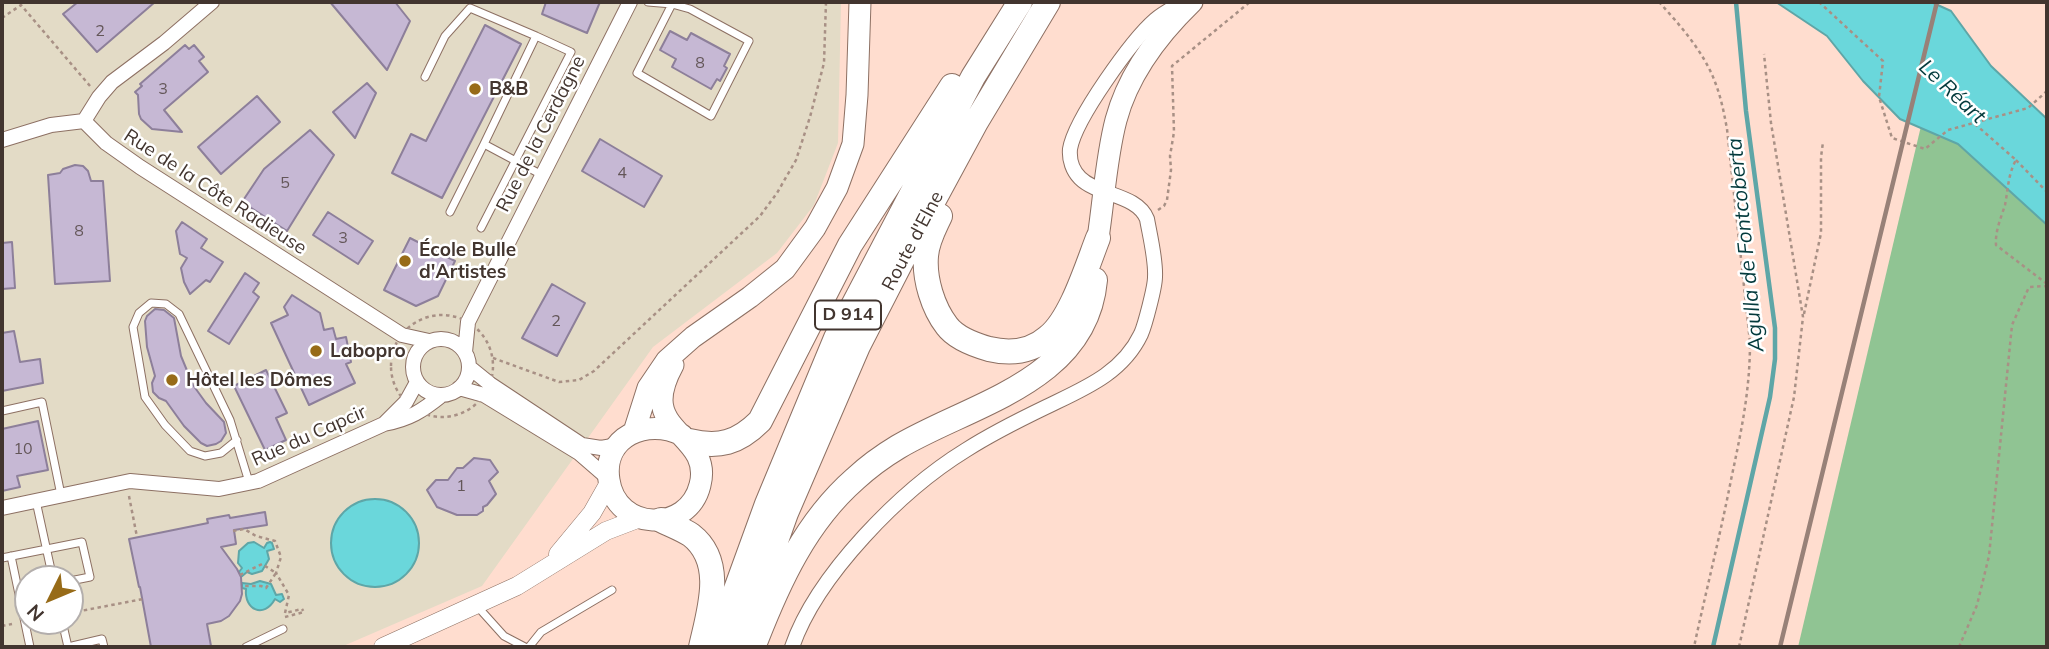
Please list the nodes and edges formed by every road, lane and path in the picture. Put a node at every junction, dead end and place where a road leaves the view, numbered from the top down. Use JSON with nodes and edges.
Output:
{"nodes":[{"id":1,"x":212,"y":2,"type":"edge"},
{"id":2,"x":630,"y":2,"type":"edge"},
{"id":3,"x":648,"y":2,"type":"edge"},
{"id":4,"x":826,"y":2,"type":"edge"},
{"id":5,"x":860,"y":2,"type":"edge"},
{"id":6,"x":1009,"y":2,"type":"edge"},
{"id":7,"x":1020,"y":2,"type":"edge"},
{"id":8,"x":1048,"y":2,"type":"edge"},
{"id":9,"x":1061,"y":2,"type":"edge"},
{"id":10,"x":1183,"y":2,"type":"edge"},
{"id":11,"x":1192,"y":2,"type":"edge"},
{"id":12,"x":1250,"y":2,"type":"edge"},
{"id":13,"x":1658,"y":2,"type":"edge"},
{"id":14,"x":1819,"y":2,"type":"edge"},
{"id":15,"x":672,"y":4,"type":"junction"},
{"id":16,"x":2,"y":18,"type":"edge"},
{"id":17,"x":536,"y":36,"type":"junction"},
{"id":18,"x":1764,"y":54,"type":"dead end"},
{"id":19,"x":425,"y":77,"type":"dead end"},
{"id":20,"x":2047,"y":92,"type":"edge"},
{"id":21,"x":99,"y":96,"type":"junction"},
{"id":22,"x":84,"y":121,"type":"junction"},
{"id":23,"x":1973,"y":123,"type":"junction"},
{"id":24,"x":2,"y":140,"type":"edge"},
{"id":25,"x":1823,"y":142,"type":"dead end"},
{"id":26,"x":484,"y":144,"type":"junction"},
{"id":27,"x":515,"y":160,"type":"junction"},
{"id":28,"x":2016,"y":160,"type":"junction"},
{"id":29,"x":542,"y":175,"type":"junction"},
{"id":30,"x":1105,"y":192,"type":"junction"},
{"id":31,"x":2047,"y":192,"type":"edge"},
{"id":32,"x":450,"y":212,"type":"dead end"},
{"id":33,"x":1147,"y":219,"type":"junction"},
{"id":34,"x":481,"y":228,"type":"dead end"},
{"id":35,"x":1098,"y":238,"type":"junction"},
{"id":36,"x":2047,"y":285,"type":"edge"},
{"id":37,"x":1803,"y":317,"type":"junction"},
{"id":38,"x":468,"y":322,"type":"junction"},
{"id":39,"x":402,"y":335,"type":"junction"},
{"id":40,"x":693,"y":337,"type":"junction"},
{"id":41,"x":444,"y":339,"type":"junction"},
{"id":42,"x":429,"y":341,"type":"junction"},
{"id":43,"x":465,"y":352,"type":"junction"},
{"id":44,"x":493,"y":358,"type":"junction"},
{"id":45,"x":413,"y":363,"type":"junction"},
{"id":46,"x":469,"y":367,"type":"junction"},
{"id":47,"x":417,"y":382,"type":"junction"},
{"id":48,"x":459,"y":388,"type":"junction"},
{"id":49,"x":487,"y":390,"type":"junction"},
{"id":50,"x":442,"y":395,"type":"junction"},
{"id":51,"x":406,"y":402,"type":"junction"},
{"id":52,"x":2,"y":411,"type":"edge"},
{"id":53,"x":420,"y":412,"type":"junction"},
{"id":54,"x":384,"y":424,"type":"junction"},
{"id":55,"x":685,"y":438,"type":"junction"},
{"id":56,"x":626,"y":439,"type":"junction"},
{"id":57,"x":237,"y":440,"type":"junction"},
{"id":58,"x":609,"y":481,"type":"junction"},
{"id":59,"x":250,"y":483,"type":"junction"},
{"id":60,"x":129,"y":493,"type":"dead end"},
{"id":61,"x":61,"y":495,"type":"junction"},
{"id":62,"x":36,"y":500,"type":"junction"},
{"id":63,"x":2,"y":508,"type":"edge"},
{"id":64,"x":650,"y":519,"type":"junction"},
{"id":65,"x":233,"y":531,"type":"dead end"},
{"id":66,"x":137,"y":537,"type":"dead end"},
{"id":67,"x":47,"y":549,"type":"junction"},
{"id":68,"x":11,"y":556,"type":"junction"},
{"id":69,"x":2,"y":558,"type":"edge"},
{"id":70,"x":50,"y":565,"type":"edge"},
{"id":71,"x":276,"y":573,"type":"junction"},
{"id":72,"x":540,"y":573,"type":"junction"},
{"id":73,"x":240,"y":575,"type":"dead end"},
{"id":74,"x":84,"y":578,"type":"edge"},
{"id":75,"x":242,"y":586,"type":"dead end"},
{"id":76,"x":612,"y":590,"type":"dead end"},
{"id":77,"x":143,"y":599,"type":"dead end"},
{"id":78,"x":477,"y":605,"type":"junction"},
{"id":79,"x":84,"y":610,"type":"edge"},
{"id":80,"x":287,"y":616,"type":"dead end"},
{"id":81,"x":283,"y":629,"type":"dead end"},
{"id":82,"x":30,"y":647,"type":"edge"},
{"id":83,"x":68,"y":647,"type":"edge"},
{"id":84,"x":104,"y":647,"type":"edge"},
{"id":85,"x":246,"y":647,"type":"edge"},
{"id":86,"x":383,"y":647,"type":"edge"},
{"id":87,"x":527,"y":647,"type":"edge"},
{"id":88,"x":701,"y":647,"type":"edge"},
{"id":89,"x":715,"y":647,"type":"edge"},
{"id":90,"x":737,"y":647,"type":"edge"},
{"id":91,"x":753,"y":647,"type":"edge"},
{"id":92,"x":792,"y":647,"type":"edge"},
{"id":93,"x":1694,"y":647,"type":"edge"},
{"id":94,"x":1739,"y":647,"type":"edge"},
{"id":95,"x":1959,"y":647,"type":"edge"}],
"edges":[{"from":1,"to":21,"type":"street"},
{"from":2,"to":29,"type":"street","name":"Rue de la Cerdagne"},
{"from":3,"to":15,"type":"lane"},
{"from":4,"to":44,"type":"path"},
{"from":5,"to":40,"type":"main road"},
{"from":6,"to":55,"type":"highway"},
{"from":7,"to":89,"type":"highway","name":"Route d'Elne","number":"D 914"},
{"from":8,"to":90,"type":"highway","name":"Route d'Elne","number":"D 914"},
{"from":9,"to":35,"type":"highway"},
{"from":10,"to":30,"type":"street"},
{"from":11,"to":30,"type":"main road"},
{"from":12,"to":33,"type":"path"},
{"from":13,"to":93,"type":"path"},
{"from":14,"to":23,"type":"path"},
{"from":15,"to":15,"type":"lane"},
{"from":16,"to":21,"type":"path"},
{"from":17,"to":19,"type":"lane"},
{"from":17,"to":26,"type":"lane"},
{"from":17,"to":27,"type":"lane"},
{"from":18,"to":37,"type":"path"},
{"from":20,"to":23,"type":"path"},
{"from":21,"to":22,"type":"street"},
{"from":22,"to":24,"type":"street"},
{"from":22,"to":39,"type":"street","name":"Rue de la Côte Radieuse"},
{"from":23,"to":28,"type":"path"},
{"from":25,"to":37,"type":"path"},
{"from":26,"to":27,"type":"lane"},
{"from":26,"to":32,"type":"lane"},
{"from":27,"to":29,"type":"lane"},
{"from":27,"to":34,"type":"lane"},
{"from":28,"to":31,"type":"path"},
{"from":28,"to":36,"type":"path"},
{"from":29,"to":38,"type":"street","name":"Rue de la Cerdagne"},
{"from":30,"to":33,"type":"street"},
{"from":30,"to":35,"type":"main road"},
{"from":33,"to":92,"type":"street"},
{"from":35,"to":91,"type":"highway"},
{"from":36,"to":95,"type":"path"},
{"from":37,"to":94,"type":"path"},
{"from":38,"to":39,"type":"path"},
{"from":38,"to":41,"type":"street","name":"Rue de la Cerdagne"},
{"from":38,"to":43,"type":"street","name":"Rue de la Cerdagne"},
{"from":38,"to":44,"type":"path"},
{"from":39,"to":42,"type":"street"},
{"from":39,"to":45,"type":"street"},
{"from":39,"to":51,"type":"path"},
{"from":40,"to":55,"type":"main road"},
{"from":40,"to":56,"type":"main road"},
{"from":41,"to":42,"type":"street"},
{"from":41,"to":43,"type":"street"},
{"from":42,"to":45,"type":"street"},
{"from":43,"to":46,"type":"street"},
{"from":44,"to":49,"type":"path"},
{"from":45,"to":47,"type":"street"},
{"from":46,"to":48,"type":"street"},
{"from":46,"to":49,"type":"street"},
{"from":47,"to":50,"type":"street"},
{"from":47,"to":51,"type":"street","name":"Rue du Capcir"},
{"from":48,"to":49,"type":"street"},
{"from":48,"to":50,"type":"street"},
{"from":49,"to":53,"type":"path"},
{"from":49,"to":56,"type":"street"},
{"from":49,"to":58,"type":"street"},
{"from":50,"to":53,"type":"street","name":"Rue du Capcir"},
{"from":51,"to":53,"type":"path"},
{"from":51,"to":54,"type":"street","name":"Rue du Capcir"},
{"from":52,"to":61,"type":"lane"},
{"from":53,"to":54,"type":"street","name":"Rue du Capcir"},
{"from":54,"to":59,"type":"street","name":"Rue du Capcir"},
{"from":55,"to":56,"type":"main road"},
{"from":55,"to":64,"type":"main road"},
{"from":56,"to":58,"type":"main road"},
{"from":57,"to":57,"type":"lane"},
{"from":57,"to":59,"type":"lane"},
{"from":58,"to":64,"type":"main road"},
{"from":58,"to":72,"type":"street"},
{"from":59,"to":61,"type":"street","name":"Rue du Capcir"},
{"from":60,"to":66,"type":"path"},
{"from":61,"to":62,"type":"street","name":"Rue du Capcir"},
{"from":62,"to":63,"type":"street","name":"Rue du Capcir"},
{"from":62,"to":67,"type":"lane"},
{"from":64,"to":72,"type":"street"},
{"from":64,"to":88,"type":"highway"},
{"from":65,"to":71,"type":"path"},
{"from":67,"to":68,"type":"lane"},
{"from":67,"to":70,"type":"lane"},
{"from":67,"to":74,"type":"lane"},
{"from":68,"to":69,"type":"lane"},
{"from":68,"to":82,"type":"lane"},
{"from":71,"to":73,"type":"path"},
{"from":71,"to":75,"type":"path"},
{"from":71,"to":80,"type":"path"},
{"from":72,"to":78,"type":"street"},
{"from":76,"to":87,"type":"lane"},
{"from":77,"to":79,"type":"path"},
{"from":78,"to":86,"type":"street"},
{"from":78,"to":87,"type":"lane"},
{"from":81,"to":85,"type":"lane"},
{"from":83,"to":84,"type":"lane"}]}
